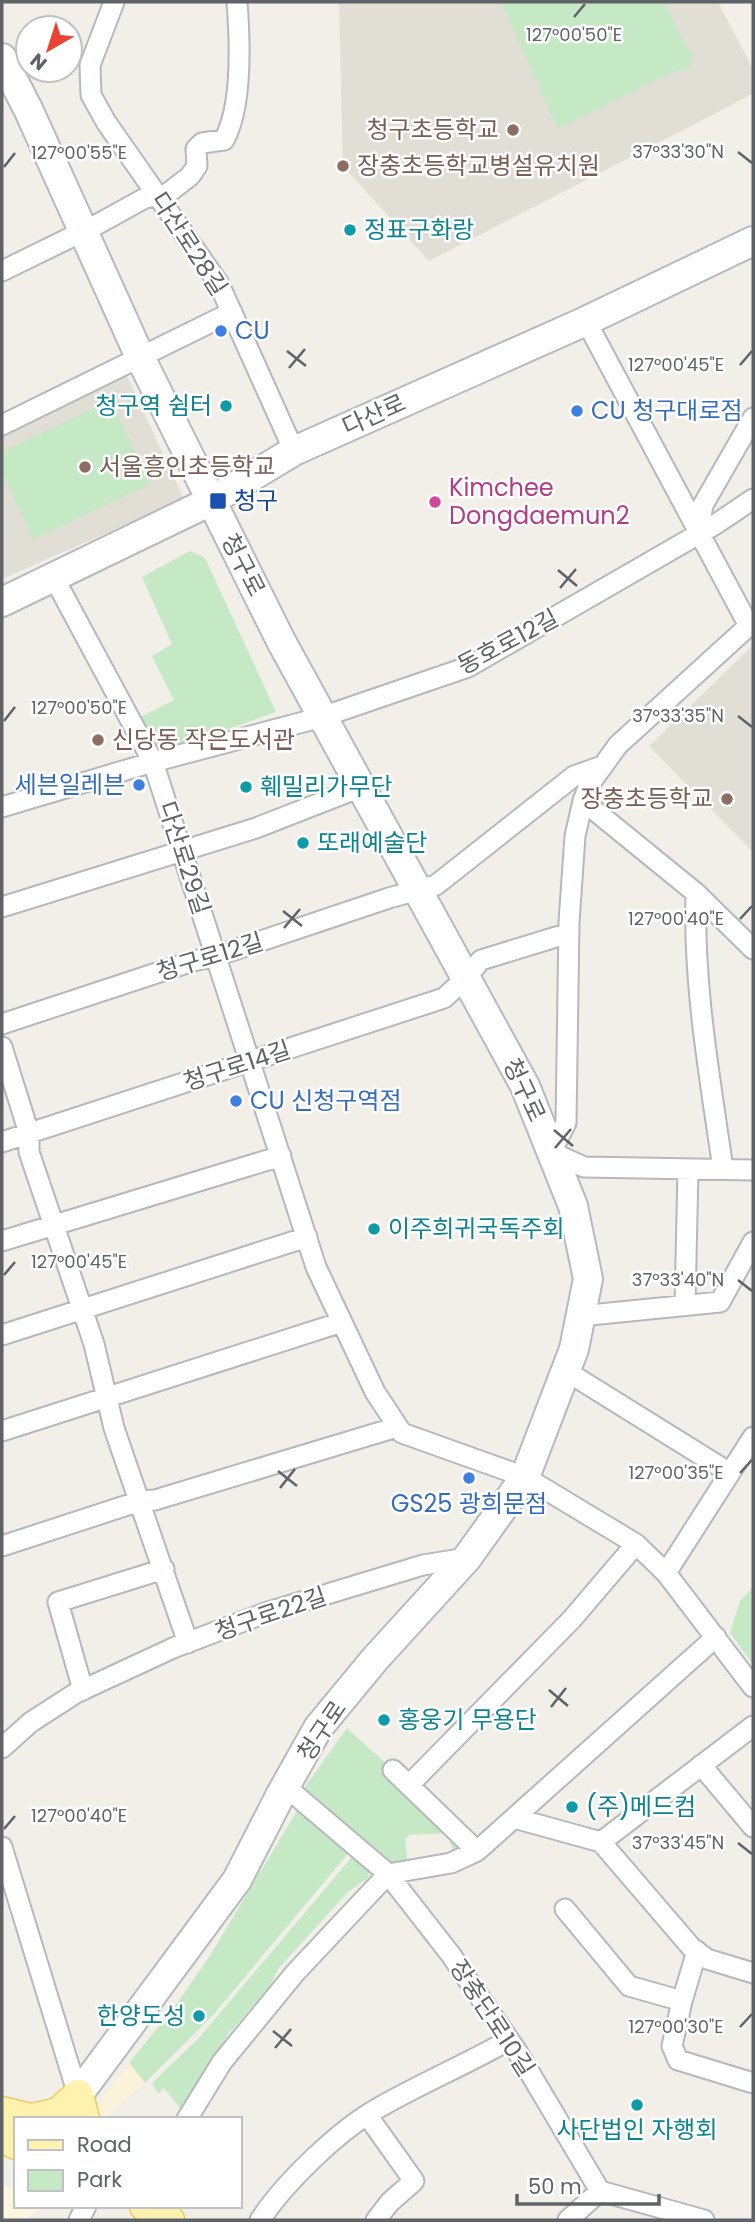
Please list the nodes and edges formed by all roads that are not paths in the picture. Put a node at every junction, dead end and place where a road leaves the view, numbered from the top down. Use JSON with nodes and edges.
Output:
{"nodes":[{"id":1,"x":114,"y":2,"type":"edge"},
{"id":2,"x":237,"y":2,"type":"edge"},
{"id":3,"x":2,"y":58,"type":"edge"},
{"id":4,"x":158,"y":197,"type":"junction"},
{"id":5,"x":82,"y":232,"type":"junction"},
{"id":6,"x":753,"y":241,"type":"edge"},
{"id":7,"x":2,"y":271,"type":"edge"},
{"id":8,"x":232,"y":312,"type":"junction"},
{"id":9,"x":586,"y":321,"type":"junction"},
{"id":10,"x":139,"y":358,"type":"junction"},
{"id":11,"x":753,"y":418,"type":"edge"},
{"id":12,"x":2,"y":425,"type":"edge"},
{"id":13,"x":294,"y":451,"type":"junction"},
{"id":14,"x":753,"y":499,"type":"edge"},
{"id":15,"x":211,"y":501,"type":"junction"},
{"id":16,"x":698,"y":534,"type":"junction"},
{"id":17,"x":53,"y":576,"type":"junction"},
{"id":18,"x":2,"y":602,"type":"edge"},
{"id":19,"x":751,"y":624,"type":"edge"},
{"id":20,"x":322,"y":717,"type":"junction"},
{"id":21,"x":153,"y":762,"type":"junction"},
{"id":22,"x":602,"y":766,"type":"junction"},
{"id":23,"x":361,"y":787,"type":"junction"},
{"id":24,"x":583,"y":801,"type":"junction"},
{"id":25,"x":2,"y":807,"type":"edge"},
{"id":26,"x":182,"y":852,"type":"junction"},
{"id":27,"x":418,"y":891,"type":"junction"},
{"id":28,"x":696,"y":893,"type":"junction"},
{"id":29,"x":2,"y":907,"type":"edge"},
{"id":30,"x":569,"y":933,"type":"junction"},
{"id":31,"x":753,"y":949,"type":"edge"},
{"id":32,"x":216,"y":956,"type":"junction"},
{"id":33,"x":466,"y":978,"type":"junction"},
{"id":34,"x":2,"y":1024,"type":"edge"},
{"id":35,"x":2,"y":1046,"type":"edge"},
{"id":36,"x":251,"y":1062,"type":"junction"},
{"id":37,"x":29,"y":1133,"type":"junction"},
{"id":38,"x":2,"y":1142,"type":"edge"},
{"id":39,"x":551,"y":1152,"type":"junction"},
{"id":40,"x":281,"y":1156,"type":"junction"},
{"id":41,"x":688,"y":1169,"type":"junction"},
{"id":42,"x":723,"y":1169,"type":"junction"},
{"id":43,"x":753,"y":1170,"type":"edge"},
{"id":44,"x":53,"y":1225,"type":"junction"},
{"id":45,"x":307,"y":1237,"type":"junction"},
{"id":46,"x":2,"y":1241,"type":"edge"},
{"id":47,"x":753,"y":1242,"type":"edge"},
{"id":48,"x":685,"y":1306,"type":"junction"},
{"id":49,"x":82,"y":1309,"type":"junction"},
{"id":50,"x":580,"y":1316,"type":"junction"},
{"id":51,"x":342,"y":1322,"type":"junction"},
{"id":52,"x":2,"y":1335,"type":"edge"},
{"id":53,"x":566,"y":1370,"type":"junction"},
{"id":54,"x":107,"y":1397,"type":"junction"},
{"id":55,"x":397,"y":1427,"type":"junction"},
{"id":56,"x":2,"y":1431,"type":"edge"},
{"id":57,"x":753,"y":1437,"type":"edge"},
{"id":58,"x":730,"y":1473,"type":"junction"},
{"id":59,"x":525,"y":1477,"type":"junction"},
{"id":60,"x":140,"y":1501,"type":"junction"},
{"id":61,"x":636,"y":1544,"type":"junction"},
{"id":62,"x":2,"y":1546,"type":"edge"},
{"id":63,"x":467,"y":1558,"type":"junction"},
{"id":64,"x":164,"y":1569,"type":"junction"},
{"id":65,"x":666,"y":1573,"type":"junction"},
{"id":66,"x":716,"y":1637,"type":"junction"},
{"id":67,"x":188,"y":1643,"type":"junction"},
{"id":68,"x":753,"y":1687,"type":"edge"},
{"id":69,"x":83,"y":1690,"type":"junction"},
{"id":70,"x":753,"y":1726,"type":"edge"},
{"id":71,"x":2,"y":1748,"type":"edge"},
{"id":72,"x":701,"y":1765,"type":"junction"},
{"id":73,"x":393,"y":1770,"type":"dead end"},
{"id":74,"x":410,"y":1784,"type":"junction"},
{"id":75,"x":286,"y":1787,"type":"junction"},
{"id":76,"x":514,"y":1818,"type":"junction"},
{"id":77,"x":753,"y":1827,"type":"edge"},
{"id":78,"x":601,"y":1842,"type":"junction"},
{"id":79,"x":2,"y":1847,"type":"edge"},
{"id":80,"x":477,"y":1851,"type":"junction"},
{"id":81,"x":388,"y":1874,"type":"junction"},
{"id":82,"x":565,"y":1909,"type":"dead end"},
{"id":83,"x":697,"y":1951,"type":"junction"},
{"id":84,"x":753,"y":1973,"type":"edge"},
{"id":85,"x":682,"y":2001,"type":"junction"},
{"id":86,"x":509,"y":2040,"type":"junction"},
{"id":87,"x":753,"y":2082,"type":"edge"},
{"id":88,"x":81,"y":2107,"type":"edge"},
{"id":89,"x":2,"y":2112,"type":"edge"},
{"id":90,"x":367,"y":2115,"type":"junction"},
{"id":91,"x":23,"y":2117,"type":"edge"},
{"id":92,"x":40,"y":2117,"type":"edge"},
{"id":93,"x":188,"y":2117,"type":"edge"},
{"id":94,"x":600,"y":2191,"type":"junction"},
{"id":95,"x":148,"y":2208,"type":"edge"},
{"id":96,"x":169,"y":2220,"type":"edge"},
{"id":97,"x":260,"y":2220,"type":"edge"},
{"id":98,"x":376,"y":2220,"type":"edge"},
{"id":99,"x":568,"y":2220,"type":"edge"},
{"id":100,"x":704,"y":2220,"type":"edge"}],
"edges":[{"from":1,"to":4,"type":"street","name":"다산로28길"},
{"from":2,"to":4,"type":"street"},
{"from":3,"to":5,"type":"street","name":"청구로"},
{"from":4,"to":5,"type":"street"},
{"from":4,"to":8,"type":"street","name":"다산로28길"},
{"from":5,"to":7,"type":"street"},
{"from":5,"to":10,"type":"street","name":"청구로"},
{"from":6,"to":9,"type":"street","name":"다산로"},
{"from":8,"to":10,"type":"street"},
{"from":8,"to":13,"type":"street","name":"다산로28길"},
{"from":9,"to":13,"type":"street","name":"다산로"},
{"from":9,"to":16,"type":"street"},
{"from":10,"to":12,"type":"street"},
{"from":10,"to":15,"type":"street","name":"청구로"},
{"from":11,"to":16,"type":"street"},
{"from":13,"to":15,"type":"street","name":"다산로"},
{"from":14,"to":16,"type":"street","name":"동호로12길"},
{"from":15,"to":17,"type":"street","name":"다산로"},
{"from":15,"to":20,"type":"street","name":"청구로"},
{"from":16,"to":19,"type":"street"},
{"from":16,"to":20,"type":"street","name":"동호로12길"},
{"from":17,"to":18,"type":"street","name":"다산로"},
{"from":17,"to":21,"type":"street","name":"다산로29길"},
{"from":19,"to":22,"type":"street"},
{"from":20,"to":21,"type":"street","name":"동호로12길"},
{"from":20,"to":23,"type":"street","name":"청구로"},
{"from":21,"to":25,"type":"street","name":"동호로12길"},
{"from":21,"to":26,"type":"street","name":"다산로29길"},
{"from":22,"to":24,"type":"street"},
{"from":22,"to":27,"type":"street"},
{"from":23,"to":26,"type":"street"},
{"from":23,"to":27,"type":"street","name":"청구로"},
{"from":24,"to":28,"type":"street"},
{"from":24,"to":30,"type":"street"},
{"from":26,"to":29,"type":"street"},
{"from":26,"to":32,"type":"street","name":"다산로29길"},
{"from":27,"to":32,"type":"street","name":"청구로12길"},
{"from":27,"to":33,"type":"street","name":"청구로"},
{"from":28,"to":31,"type":"street"},
{"from":28,"to":42,"type":"street"},
{"from":30,"to":33,"type":"street"},
{"from":30,"to":39,"type":"street"},
{"from":32,"to":34,"type":"street","name":"청구로12길"},
{"from":32,"to":36,"type":"street","name":"다산로29길"},
{"from":33,"to":36,"type":"street","name":"청구로14길"},
{"from":33,"to":39,"type":"street","name":"청구로"},
{"from":35,"to":37,"type":"street"},
{"from":36,"to":37,"type":"street","name":"청구로14길"},
{"from":36,"to":40,"type":"street","name":"다산로29길"},
{"from":37,"to":38,"type":"street","name":"청구로14길"},
{"from":37,"to":44,"type":"street"},
{"from":39,"to":41,"type":"street"},
{"from":39,"to":50,"type":"street","name":"청구로"},
{"from":40,"to":44,"type":"street"},
{"from":40,"to":45,"type":"street","name":"다산로29길"},
{"from":41,"to":42,"type":"street"},
{"from":41,"to":48,"type":"street"},
{"from":42,"to":43,"type":"street"},
{"from":44,"to":46,"type":"street"},
{"from":44,"to":49,"type":"street"},
{"from":45,"to":49,"type":"street"},
{"from":45,"to":51,"type":"street","name":"다산로29길"},
{"from":47,"to":48,"type":"street"},
{"from":48,"to":50,"type":"street"},
{"from":49,"to":52,"type":"street"},
{"from":49,"to":54,"type":"street"},
{"from":50,"to":53,"type":"street","name":"청구로"},
{"from":51,"to":54,"type":"street"},
{"from":51,"to":55,"type":"street","name":"다산로29길"},
{"from":53,"to":58,"type":"street"},
{"from":53,"to":59,"type":"street","name":"청구로"},
{"from":54,"to":56,"type":"street"},
{"from":54,"to":60,"type":"street"},
{"from":55,"to":59,"type":"street"},
{"from":55,"to":60,"type":"street"},
{"from":57,"to":58,"type":"street"},
{"from":58,"to":65,"type":"street"},
{"from":59,"to":61,"type":"street"},
{"from":59,"to":63,"type":"street","name":"청구로"},
{"from":60,"to":62,"type":"street"},
{"from":60,"to":64,"type":"street"},
{"from":61,"to":65,"type":"street"},
{"from":61,"to":74,"type":"street"},
{"from":63,"to":67,"type":"street","name":"청구로22길"},
{"from":63,"to":75,"type":"street","name":"청구로"},
{"from":64,"to":67,"type":"street"},
{"from":64,"to":69,"type":"street"},
{"from":65,"to":66,"type":"street"},
{"from":66,"to":68,"type":"street"},
{"from":66,"to":76,"type":"street"},
{"from":67,"to":69,"type":"street","name":"청구로22길"},
{"from":69,"to":71,"type":"street","name":"청구로22길"},
{"from":70,"to":72,"type":"street"},
{"from":72,"to":77,"type":"street"},
{"from":72,"to":78,"type":"street"},
{"from":73,"to":74,"type":"street"},
{"from":74,"to":80,"type":"street"},
{"from":75,"to":81,"type":"street","name":"장충단로10길"},
{"from":75,"to":88,"type":"street","name":"청구로"},
{"from":76,"to":78,"type":"street"},
{"from":76,"to":80,"type":"street"},
{"from":78,"to":83,"type":"street"},
{"from":79,"to":88,"type":"street"},
{"from":80,"to":81,"type":"street"},
{"from":81,"to":86,"type":"street","name":"장충단로10길"},
{"from":81,"to":93,"type":"street"},
{"from":82,"to":85,"type":"street"},
{"from":83,"to":84,"type":"street"},
{"from":83,"to":85,"type":"street"},
{"from":85,"to":87,"type":"street"},
{"from":86,"to":90,"type":"street"},
{"from":86,"to":94,"type":"street","name":"장충단로10길"},
{"from":88,"to":92,"type":"main road"},
{"from":89,"to":91,"type":"main road"},
{"from":90,"to":97,"type":"street"},
{"from":90,"to":98,"type":"street"},
{"from":94,"to":99,"type":"street"},
{"from":94,"to":100,"type":"street"},
{"from":95,"to":96,"type":"main road"}]}
